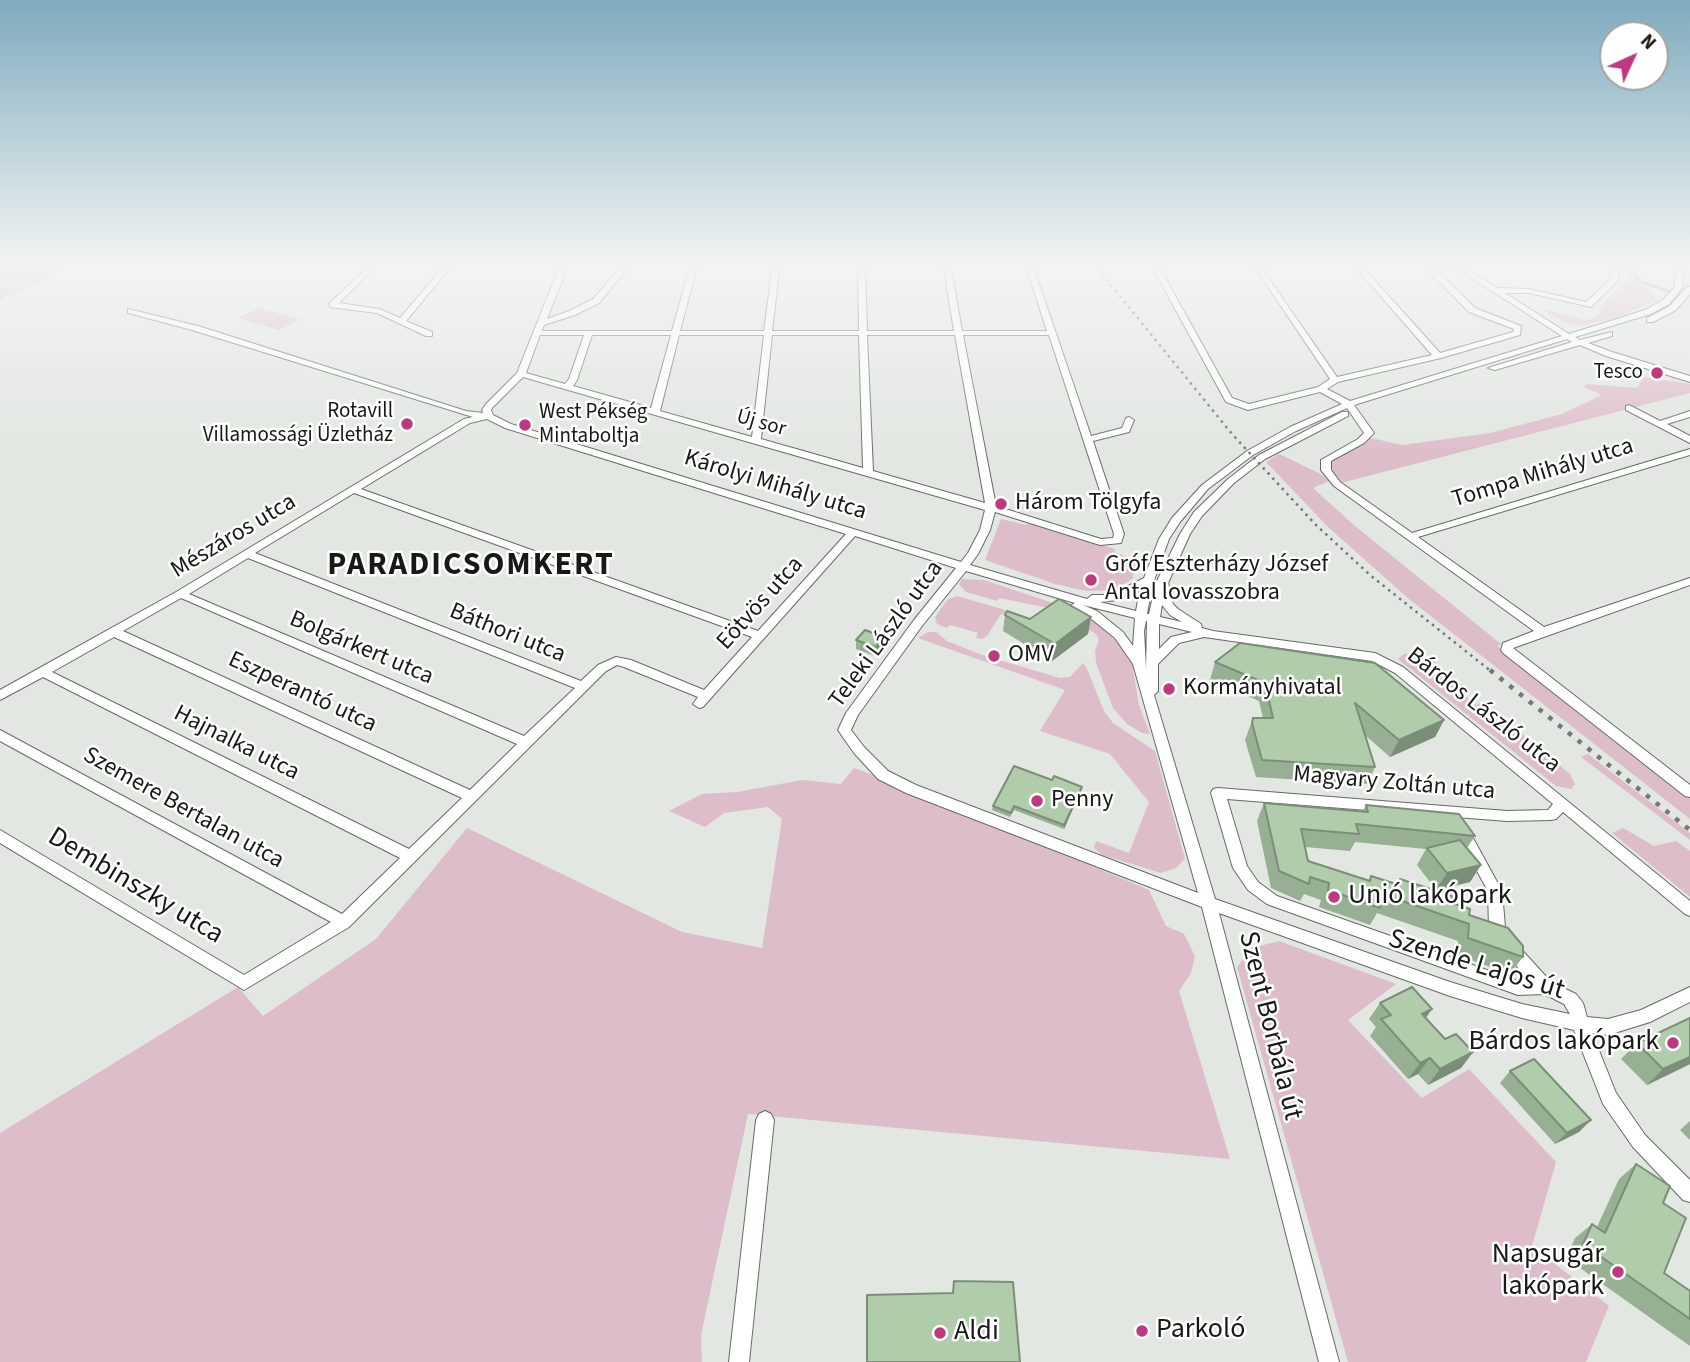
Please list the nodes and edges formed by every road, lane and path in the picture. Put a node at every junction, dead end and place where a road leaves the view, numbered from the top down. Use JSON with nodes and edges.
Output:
{"nodes":[{"id":1,"x":190,"y":327,"type":"edge"},
{"id":2,"x":412,"y":327,"type":"edge"},
{"id":3,"x":541,"y":327,"type":"edge"},
{"id":4,"x":678,"y":327,"type":"edge"},
{"id":5,"x":770,"y":327,"type":"edge"},
{"id":6,"x":864,"y":327,"type":"edge"},
{"id":7,"x":958,"y":327,"type":"edge"},
{"id":8,"x":1051,"y":327,"type":"edge"},
{"id":9,"x":1188,"y":327,"type":"edge"},
{"id":10,"x":1298,"y":327,"type":"edge"},
{"id":11,"x":1412,"y":327,"type":"edge"},
{"id":12,"x":1514,"y":327,"type":"edge"},
{"id":13,"x":1552,"y":327,"type":"edge"},
{"id":14,"x":1601,"y":327,"type":"edge"},
{"id":15,"x":1628,"y":327,"type":"edge"},
{"id":16,"x":538,"y":333,"type":"junction"},
{"id":17,"x":589,"y":333,"type":"junction"},
{"id":18,"x":676,"y":333,"type":"junction"},
{"id":19,"x":769,"y":333,"type":"junction"},
{"id":20,"x":864,"y":333,"type":"junction"},
{"id":21,"x":959,"y":333,"type":"junction"},
{"id":22,"x":1053,"y":333,"type":"junction"},
{"id":23,"x":429,"y":334,"type":"dead end"},
{"id":24,"x":1567,"y":336,"type":"junction"},
{"id":25,"x":1580,"y":342,"type":"junction"},
{"id":26,"x":1438,"y":356,"type":"junction"},
{"id":27,"x":520,"y":374,"type":"junction"},
{"id":28,"x":1690,"y":379,"type":"edge"},
{"id":29,"x":1335,"y":380,"type":"junction"},
{"id":30,"x":568,"y":387,"type":"junction"},
{"id":31,"x":1321,"y":389,"type":"junction"},
{"id":32,"x":1351,"y":407,"type":"junction"},
{"id":33,"x":1629,"y":408,"type":"dead end"},
{"id":34,"x":655,"y":412,"type":"junction"},
{"id":35,"x":1690,"y":414,"type":"edge"},
{"id":36,"x":489,"y":417,"type":"junction"},
{"id":37,"x":1129,"y":420,"type":"dead end"},
{"id":38,"x":1659,"y":424,"type":"junction"},
{"id":39,"x":1088,"y":439,"type":"junction"},
{"id":40,"x":1690,"y":440,"type":"edge"},
{"id":41,"x":756,"y":441,"type":"junction"},
{"id":42,"x":1690,"y":452,"type":"edge"},
{"id":43,"x":868,"y":472,"type":"junction"},
{"id":44,"x":354,"y":490,"type":"junction"},
{"id":45,"x":991,"y":508,"type":"junction"},
{"id":46,"x":853,"y":532,"type":"junction"},
{"id":47,"x":1409,"y":537,"type":"junction"},
{"id":48,"x":248,"y":554,"type":"junction"},
{"id":49,"x":964,"y":565,"type":"junction"},
{"id":50,"x":1148,"y":580,"type":"junction"},
{"id":51,"x":1690,"y":581,"type":"edge"},
{"id":52,"x":1162,"y":583,"type":"junction"},
{"id":53,"x":180,"y":594,"type":"junction"},
{"id":54,"x":1079,"y":603,"type":"junction"},
{"id":55,"x":1139,"y":621,"type":"junction"},
{"id":56,"x":1153,"y":624,"type":"junction"},
{"id":57,"x":114,"y":632,"type":"junction"},
{"id":58,"x":1543,"y":632,"type":"junction"},
{"id":59,"x":1209,"y":633,"type":"junction"},
{"id":60,"x":761,"y":636,"type":"junction"},
{"id":61,"x":1146,"y":664,"type":"junction"},
{"id":62,"x":43,"y":672,"type":"junction"},
{"id":63,"x":582,"y":686,"type":"junction"},
{"id":64,"x":0,"y":696,"type":"edge"},
{"id":65,"x":703,"y":700,"type":"joint"},
{"id":66,"x":844,"y":730,"type":"joint"},
{"id":67,"x":0,"y":735,"type":"edge"},
{"id":68,"x":525,"y":742,"type":"junction"},
{"id":69,"x":1690,"y":792,"type":"edge"},
{"id":70,"x":1218,"y":793,"type":"joint"},
{"id":71,"x":471,"y":796,"type":"junction"},
{"id":72,"x":1562,"y":804,"type":"junction"},
{"id":73,"x":1451,"y":811,"type":"junction"},
{"id":74,"x":0,"y":836,"type":"edge"},
{"id":75,"x":410,"y":856,"type":"junction"},
{"id":76,"x":1208,"y":902,"type":"junction"},
{"id":77,"x":1690,"y":910,"type":"edge"},
{"id":78,"x":344,"y":922,"type":"junction"},
{"id":79,"x":1545,"y":988,"type":"junction"},
{"id":80,"x":1690,"y":995,"type":"edge"},
{"id":81,"x":1580,"y":1024,"type":"junction"},
{"id":82,"x":765,"y":1120,"type":"dead end"},
{"id":83,"x":1690,"y":1193,"type":"edge"},
{"id":84,"x":738,"y":1362,"type":"edge"},
{"id":85,"x":1329,"y":1362,"type":"edge"}],
"edges":[{"from":1,"to":36,"type":"street","name":"Károlyi Mihály utca"},
{"from":2,"to":23,"type":"street"},
{"from":3,"to":16,"type":"street"},
{"from":4,"to":18,"type":"street"},
{"from":5,"to":19,"type":"street"},
{"from":6,"to":20,"type":"street"},
{"from":7,"to":21,"type":"street"},
{"from":8,"to":22,"type":"street"},
{"from":9,"to":31,"type":"street"},
{"from":10,"to":29,"type":"street"},
{"from":11,"to":26,"type":"street"},
{"from":12,"to":26,"type":"street"},
{"from":13,"to":24,"type":"street"},
{"from":14,"to":24,"type":"street"},
{"from":15,"to":25,"type":"street"},
{"from":16,"to":17,"type":"street"},
{"from":16,"to":27,"type":"street"},
{"from":17,"to":18,"type":"street"},
{"from":17,"to":30,"type":"street"},
{"from":18,"to":19,"type":"street"},
{"from":18,"to":34,"type":"street"},
{"from":19,"to":20,"type":"street"},
{"from":19,"to":41,"type":"street"},
{"from":20,"to":21,"type":"street"},
{"from":20,"to":43,"type":"street"},
{"from":21,"to":22,"type":"street"},
{"from":21,"to":45,"type":"street"},
{"from":22,"to":39,"type":"street"},
{"from":24,"to":25,"type":"street"},
{"from":24,"to":32,"type":"street"},
{"from":25,"to":28,"type":"street"},
{"from":25,"to":32,"type":"street"},
{"from":26,"to":29,"type":"street"},
{"from":27,"to":30,"type":"street","name":"Új sor"},
{"from":27,"to":36,"type":"street"},
{"from":29,"to":31,"type":"street"},
{"from":30,"to":34,"type":"street","name":"Új sor"},
{"from":31,"to":32,"type":"street"},
{"from":32,"to":47,"type":"street"},
{"from":32,"to":50,"type":"street","name":"Szent Borbála út"},
{"from":32,"to":52,"type":"street","name":"Szent Borbála út"},
{"from":33,"to":38,"type":"street"},
{"from":34,"to":41,"type":"street","name":"Új sor"},
{"from":35,"to":38,"type":"street"},
{"from":36,"to":44,"type":"street","name":"Mészáros utca"},
{"from":36,"to":46,"type":"street","name":"Károlyi Mihály utca"},
{"from":37,"to":39,"type":"street"},
{"from":38,"to":40,"type":"street"},
{"from":39,"to":45,"type":"street","name":"Új sor"},
{"from":41,"to":43,"type":"street","name":"Új sor"},
{"from":42,"to":47,"type":"street","name":"Tompa Mihály utca"},
{"from":43,"to":45,"type":"street","name":"Új sor"},
{"from":44,"to":48,"type":"street","name":"Mészáros utca"},
{"from":44,"to":60,"type":"street"},
{"from":45,"to":49,"type":"street","name":"Teleki László utca"},
{"from":46,"to":49,"type":"street","name":"Károlyi Mihály utca"},
{"from":46,"to":60,"type":"street","name":"Eötvös utca"},
{"from":47,"to":58,"type":"street"},
{"from":48,"to":53,"type":"street","name":"Mészáros utca"},
{"from":48,"to":63,"type":"street","name":"Báthori utca"},
{"from":49,"to":54,"type":"street","name":"Károlyi Mihály utca"},
{"from":49,"to":66,"type":"street","name":"Teleki László utca"},
{"from":50,"to":54,"type":"street"},
{"from":50,"to":55,"type":"street","name":"Szent Borbála út"},
{"from":51,"to":58,"type":"street"},
{"from":52,"to":56,"type":"street","name":"Szent Borbála út"},
{"from":52,"to":59,"type":"street"},
{"from":53,"to":57,"type":"street","name":"Mészáros utca"},
{"from":53,"to":68,"type":"street","name":"Bolgárkert utca"},
{"from":54,"to":55,"type":"street","name":"Károlyi Mihály utca"},
{"from":54,"to":61,"type":"street"},
{"from":55,"to":56,"type":"street","name":"Károlyi Mihály utca"},
{"from":55,"to":61,"type":"street","name":"Szent Borbála út"},
{"from":56,"to":59,"type":"street","name":"Károlyi Mihály utca"},
{"from":56,"to":61,"type":"street","name":"Szent Borbála út"},
{"from":57,"to":62,"type":"street","name":"Mészáros utca"},
{"from":57,"to":71,"type":"street","name":"Eszperantó utca"},
{"from":58,"to":69,"type":"street"},
{"from":59,"to":61,"type":"street"},
{"from":59,"to":72,"type":"street","name":"Bárdos László utca"},
{"from":60,"to":65,"type":"street","name":"Eötvös utca"},
{"from":61,"to":76,"type":"street","name":"Szent Borbála út"},
{"from":62,"to":64,"type":"street","name":"Mészáros utca"},
{"from":62,"to":75,"type":"street","name":"Hajnalka utca"},
{"from":63,"to":65,"type":"street","name":"Báthori utca"},
{"from":63,"to":68,"type":"street"},
{"from":66,"to":76,"type":"street","name":"Szende Lajos út"},
{"from":67,"to":78,"type":"street","name":"Szemere Bertalan utca"},
{"from":68,"to":71,"type":"street"},
{"from":70,"to":73,"type":"street","name":"Magyary Zoltán utca"},
{"from":70,"to":79,"type":"street"},
{"from":71,"to":75,"type":"street"},
{"from":72,"to":73,"type":"street","name":"Magyary Zoltán utca"},
{"from":72,"to":77,"type":"street","name":"Bárdos László utca"},
{"from":73,"to":79,"type":"street"},
{"from":74,"to":78,"type":"street","name":"Dembinszky utca"},
{"from":75,"to":78,"type":"street"},
{"from":76,"to":81,"type":"street","name":"Szende Lajos út"},
{"from":76,"to":85,"type":"street","name":"Szent Borbála út"},
{"from":79,"to":81,"type":"street"},
{"from":80,"to":81,"type":"street","name":"Szende Lajos út"},
{"from":81,"to":83,"type":"street"},
{"from":82,"to":84,"type":"street"}]}
